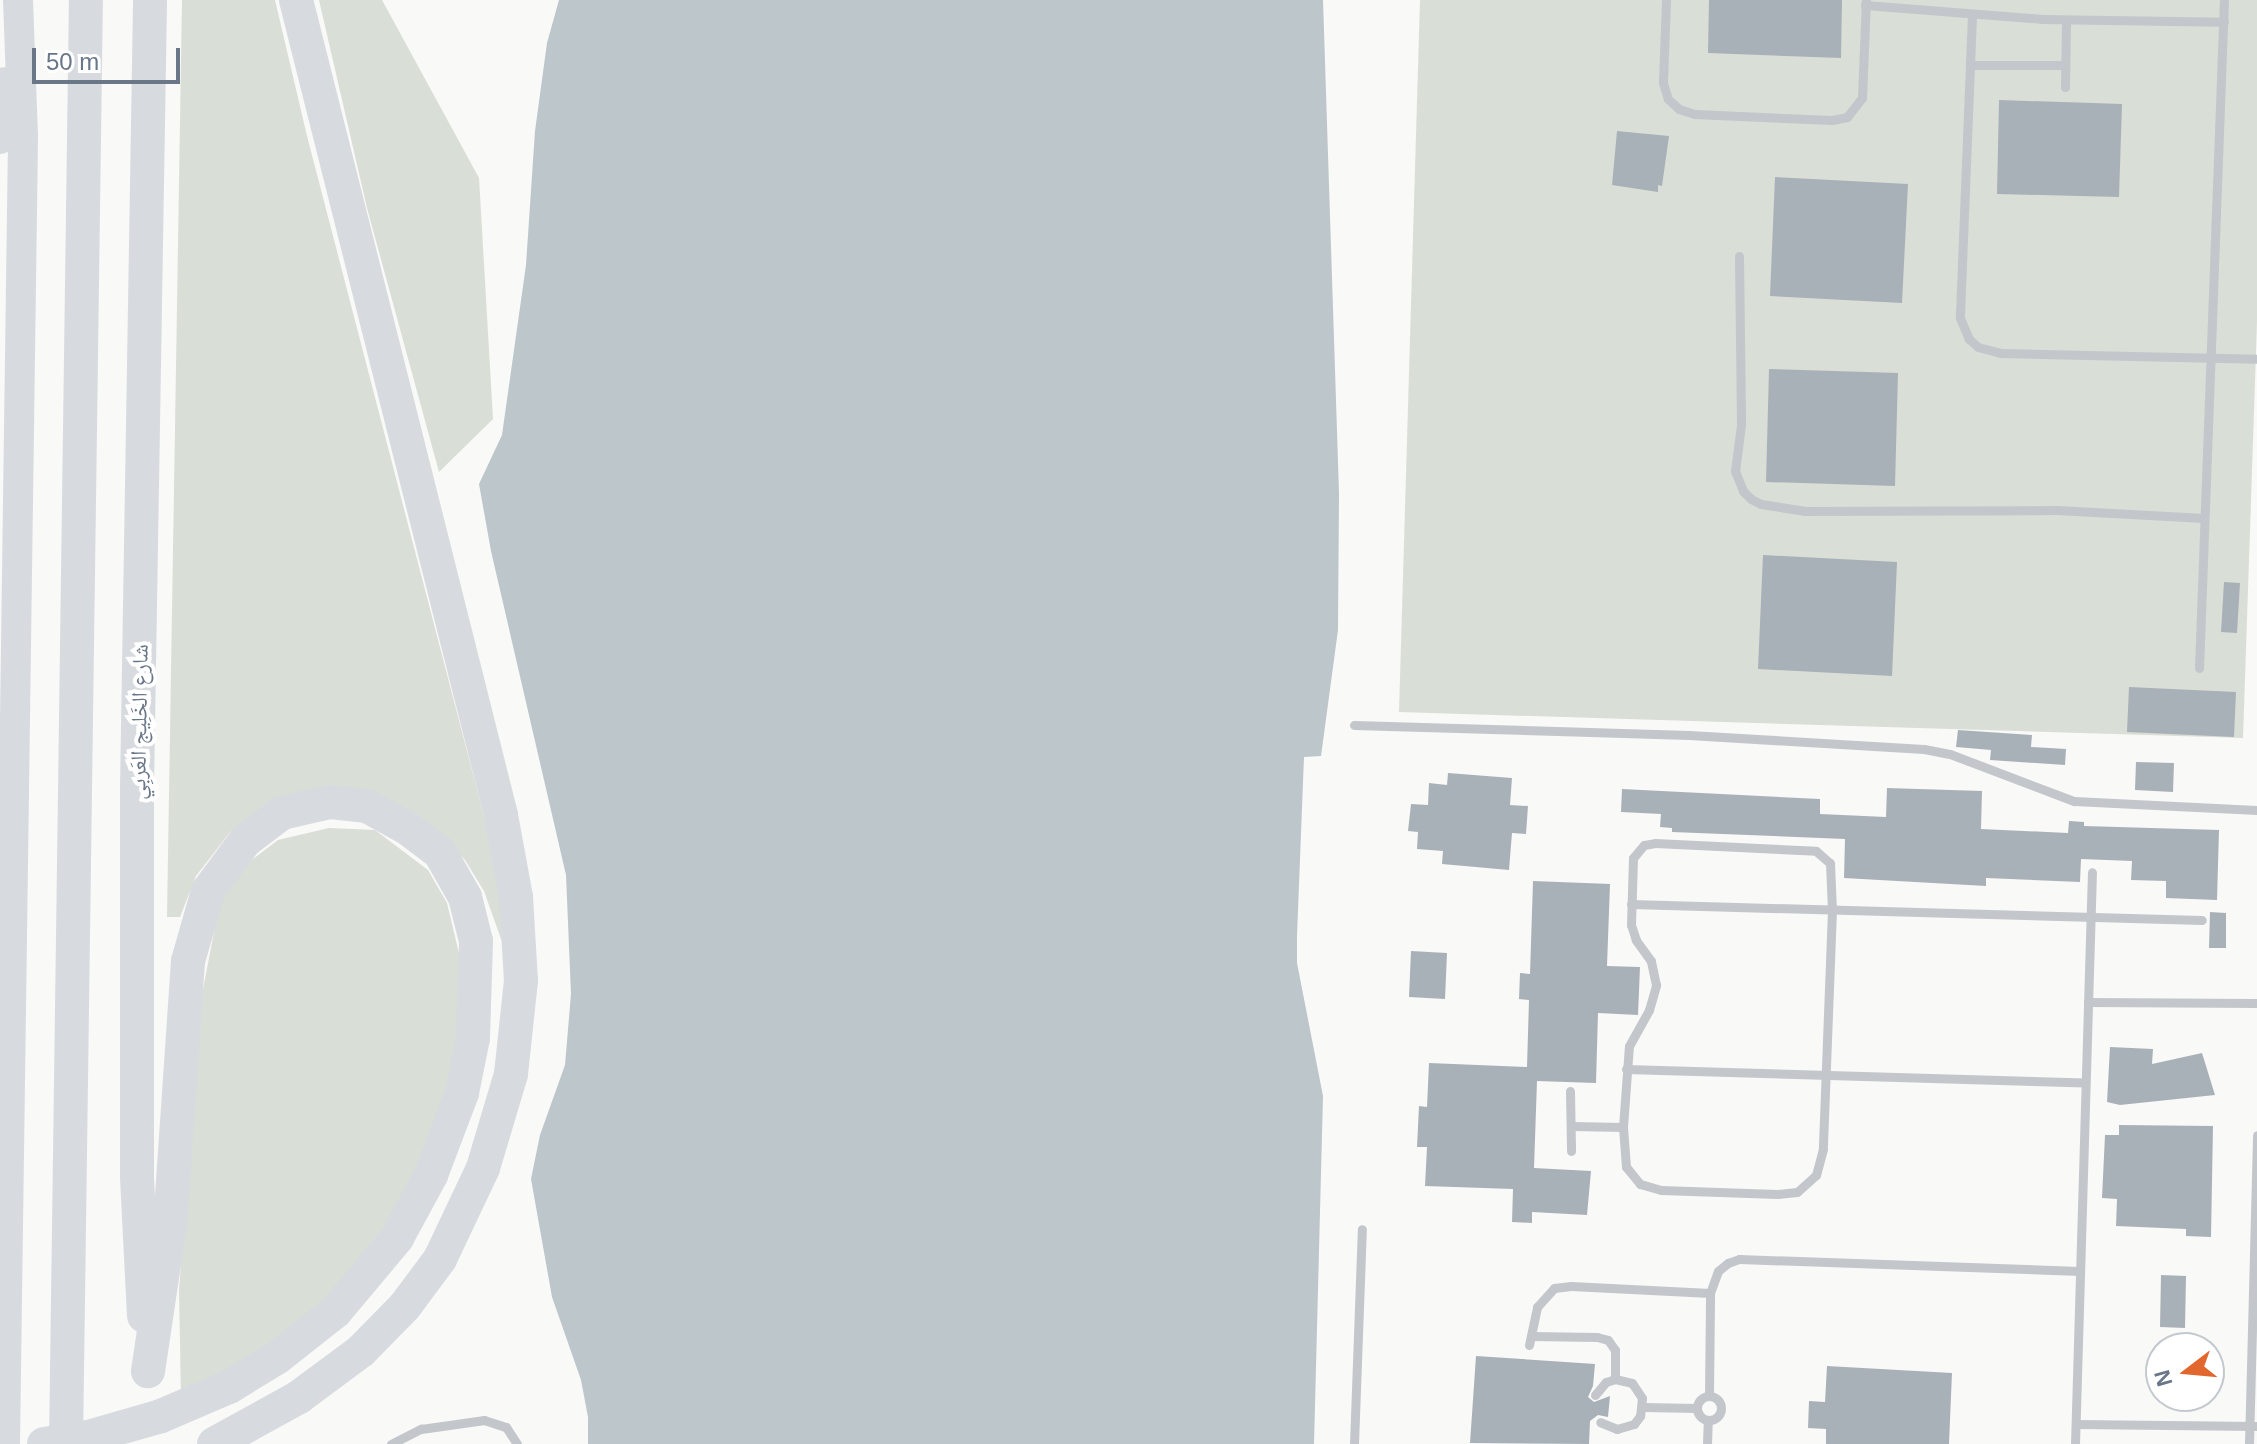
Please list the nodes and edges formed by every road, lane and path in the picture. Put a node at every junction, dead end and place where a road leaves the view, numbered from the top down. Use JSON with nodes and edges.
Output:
{"nodes":[{"id":1,"x":11,"y":0,"type":"edge"},
{"id":2,"x":18,"y":0,"type":"edge"},
{"id":3,"x":86,"y":0,"type":"edge"},
{"id":4,"x":150,"y":0,"type":"edge"},
{"id":5,"x":296,"y":0,"type":"edge"},
{"id":6,"x":1666,"y":0,"type":"edge"},
{"id":7,"x":2224,"y":0,"type":"edge"},
{"id":8,"x":1866,"y":2,"type":"edge"},
{"id":9,"x":1972,"y":15,"type":"junction"},
{"id":10,"x":2066,"y":20,"type":"junction"},
{"id":11,"x":2224,"y":22,"type":"junction"},
{"id":12,"x":1970,"y":65,"type":"junction"},
{"id":13,"x":2065,"y":65,"type":"junction"},
{"id":14,"x":2065,"y":87,"type":"dead end"},
{"id":15,"x":0,"y":139,"type":"edge"},
{"id":16,"x":1739,"y":256,"type":"dead end"},
{"id":17,"x":2210,"y":358,"type":"junction"},
{"id":18,"x":2257,"y":359,"type":"edge"},
{"id":19,"x":2204,"y":518,"type":"junction"},
{"id":20,"x":2199,"y":668,"type":"dead end"},
{"id":21,"x":1354,"y":725,"type":"dead end"},
{"id":22,"x":2257,"y":810,"type":"edge"},
{"id":23,"x":2092,"y":872,"type":"dead end"},
{"id":24,"x":1631,"y":904,"type":"junction"},
{"id":25,"x":1832,"y":910,"type":"junction"},
{"id":26,"x":2090,"y":917,"type":"junction"},
{"id":27,"x":2202,"y":920,"type":"dead end"},
{"id":28,"x":2088,"y":1002,"type":"junction"},
{"id":29,"x":2257,"y":1003,"type":"edge"},
{"id":30,"x":1626,"y":1069,"type":"junction"},
{"id":31,"x":1827,"y":1073,"type":"junction"},
{"id":32,"x":2085,"y":1083,"type":"junction"},
{"id":33,"x":1570,"y":1091,"type":"dead end"},
{"id":34,"x":1571,"y":1126,"type":"junction"},
{"id":35,"x":1623,"y":1127,"type":"junction"},
{"id":36,"x":2257,"y":1135,"type":"edge"},
{"id":37,"x":1571,"y":1151,"type":"dead end"},
{"id":38,"x":1362,"y":1229,"type":"dead end"},
{"id":39,"x":2080,"y":1271,"type":"junction"},
{"id":40,"x":1710,"y":1293,"type":"junction"},
{"id":41,"x":148,"y":1371,"type":"junction"},
{"id":42,"x":1615,"y":1379,"type":"junction"},
{"id":43,"x":1595,"y":1395,"type":"dead end"},
{"id":44,"x":1709,"y":1395,"type":"junction"},
{"id":45,"x":1643,"y":1407,"type":"junction"},
{"id":46,"x":1697,"y":1408,"type":"junction"},
{"id":47,"x":1708,"y":1420,"type":"junction"},
{"id":48,"x":1600,"y":1422,"type":"dead end"},
{"id":49,"x":2076,"y":1424,"type":"junction"},
{"id":50,"x":2253,"y":1426,"type":"edge"},
{"id":51,"x":5,"y":1444,"type":"edge"},
{"id":52,"x":44,"y":1444,"type":"edge"},
{"id":53,"x":66,"y":1444,"type":"edge"},
{"id":54,"x":154,"y":1444,"type":"edge"},
{"id":55,"x":214,"y":1444,"type":"edge"},
{"id":56,"x":391,"y":1444,"type":"edge"},
{"id":57,"x":517,"y":1444,"type":"edge"},
{"id":58,"x":1354,"y":1444,"type":"edge"},
{"id":59,"x":1707,"y":1444,"type":"edge"},
{"id":60,"x":2075,"y":1444,"type":"edge"},
{"id":61,"x":2249,"y":1444,"type":"edge"}],
"edges":[{"from":1,"to":15,"type":"main road"},
{"from":2,"to":51,"type":"main road"},
{"from":3,"to":53,"type":"highway"},
{"from":4,"to":41,"type":"highway","name":"شارع الخَلِيج العَربِي"},
{"from":5,"to":55,"type":"highway"},
{"from":6,"to":8,"type":"lane"},
{"from":7,"to":11,"type":"lane"},
{"from":8,"to":9,"type":"lane"},
{"from":9,"to":10,"type":"lane"},
{"from":9,"to":12,"type":"lane"},
{"from":10,"to":11,"type":"lane"},
{"from":10,"to":13,"type":"lane"},
{"from":11,"to":17,"type":"lane"},
{"from":12,"to":13,"type":"lane"},
{"from":12,"to":17,"type":"lane"},
{"from":13,"to":14,"type":"lane"},
{"from":16,"to":19,"type":"lane"},
{"from":17,"to":18,"type":"lane"},
{"from":17,"to":19,"type":"lane"},
{"from":19,"to":20,"type":"lane"},
{"from":21,"to":22,"type":"lane"},
{"from":23,"to":26,"type":"lane"},
{"from":24,"to":25,"type":"lane"},
{"from":24,"to":25,"type":"lane"},
{"from":24,"to":30,"type":"lane"},
{"from":25,"to":26,"type":"lane"},
{"from":25,"to":31,"type":"lane"},
{"from":26,"to":27,"type":"lane"},
{"from":26,"to":28,"type":"lane"},
{"from":28,"to":29,"type":"lane"},
{"from":28,"to":32,"type":"lane"},
{"from":30,"to":31,"type":"lane"},
{"from":30,"to":35,"type":"lane"},
{"from":31,"to":32,"type":"lane"},
{"from":31,"to":35,"type":"lane"},
{"from":32,"to":39,"type":"lane"},
{"from":33,"to":34,"type":"lane"},
{"from":34,"to":35,"type":"lane"},
{"from":34,"to":37,"type":"lane"},
{"from":36,"to":50,"type":"lane"},
{"from":38,"to":58,"type":"lane"},
{"from":39,"to":40,"type":"lane"},
{"from":39,"to":49,"type":"lane"},
{"from":40,"to":42,"type":"lane"},
{"from":40,"to":44,"type":"lane"},
{"from":41,"to":52,"type":"highway"},
{"from":41,"to":54,"type":"highway","name":"شارع الخَلِيج العَربِي"},
{"from":42,"to":43,"type":"lane"},
{"from":42,"to":45,"type":"lane"},
{"from":44,"to":46,"type":"lane"},
{"from":44,"to":47,"type":"lane"},
{"from":45,"to":46,"type":"lane"},
{"from":45,"to":48,"type":"lane"},
{"from":46,"to":47,"type":"lane"},
{"from":47,"to":59,"type":"lane"},
{"from":49,"to":50,"type":"lane"},
{"from":49,"to":60,"type":"lane"},
{"from":50,"to":61,"type":"lane"},
{"from":56,"to":57,"type":"lane"}]}
